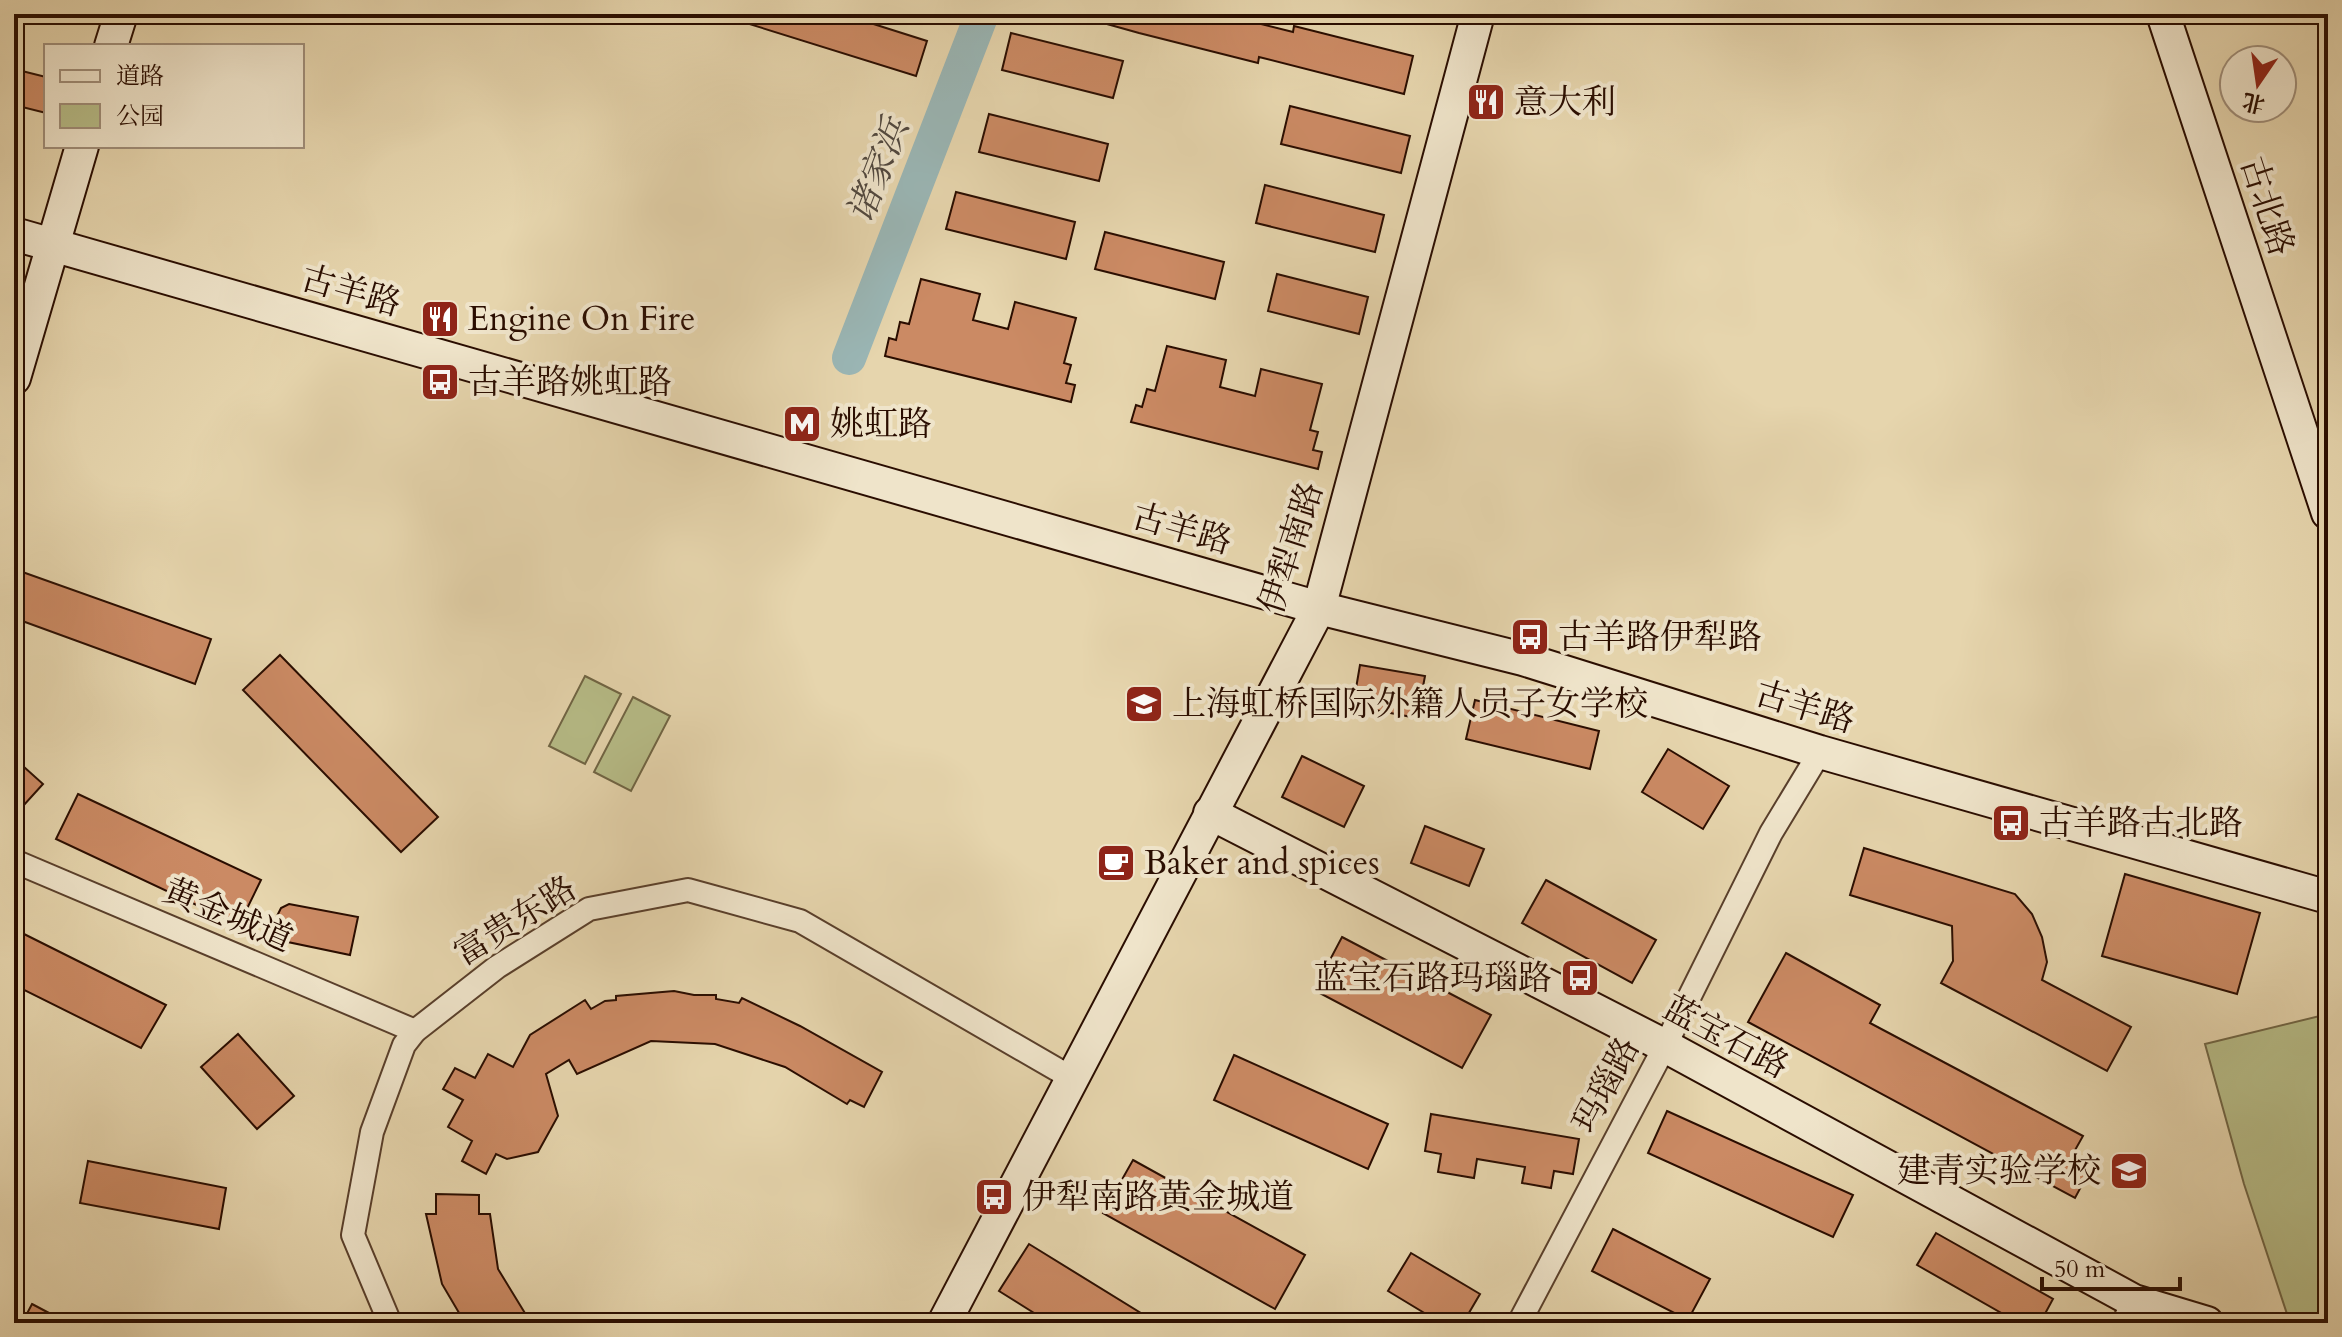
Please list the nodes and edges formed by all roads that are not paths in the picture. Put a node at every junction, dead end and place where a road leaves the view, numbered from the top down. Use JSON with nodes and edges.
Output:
{"nodes":[{"id":1,"x":121,"y":14,"type":"edge"},
{"id":2,"x":1478,"y":14,"type":"edge"},
{"id":3,"x":2163,"y":14,"type":"edge"},
{"id":4,"x":112,"y":44,"type":"edge"},
{"id":5,"x":81,"y":148,"type":"edge"},
{"id":6,"x":14,"y":234,"type":"edge"},
{"id":7,"x":53,"y":245,"type":"junction"},
{"id":8,"x":14,"y":378,"type":"edge"},
{"id":9,"x":2328,"y":513,"type":"edge"},
{"id":10,"x":1319,"y":608,"type":"junction"},
{"id":11,"x":1820,"y":752,"type":"junction"},
{"id":12,"x":1210,"y":813,"type":"junction"},
{"id":13,"x":14,"y":861,"type":"edge"},
{"id":14,"x":2328,"y":897,"type":"edge"},
{"id":15,"x":415,"y":1031,"type":"junction"},
{"id":16,"x":1665,"y":1046,"type":"junction"},
{"id":17,"x":1070,"y":1077,"type":"junction"},
{"id":18,"x":2128,"y":1312,"type":"edge"},
{"id":19,"x":390,"y":1323,"type":"edge"},
{"id":20,"x":945,"y":1323,"type":"edge"},
{"id":21,"x":1519,"y":1323,"type":"edge"},
{"id":22,"x":2207,"y":1323,"type":"edge"}],
"edges":[{"from":1,"to":4,"type":"street"},
{"from":2,"to":10,"type":"street","name":"伊犁南路"},
{"from":3,"to":9,"type":"street","name":"古北路"},
{"from":5,"to":7,"type":"street"},
{"from":6,"to":7,"type":"street","name":"古羊路"},
{"from":7,"to":8,"type":"street"},
{"from":7,"to":10,"type":"street","name":"古羊路"},
{"from":10,"to":11,"type":"street","name":"古羊路"},
{"from":10,"to":12,"type":"street","name":"伊犁南路"},
{"from":11,"to":14,"type":"street","name":"古羊路"},
{"from":11,"to":16,"type":"street","name":"玛瑙路"},
{"from":12,"to":16,"type":"street","name":"蓝宝石路"},
{"from":12,"to":17,"type":"street","name":"伊犁南路"},
{"from":13,"to":15,"type":"street","name":"黄金城道"},
{"from":15,"to":17,"type":"street","name":"富贵东路"},
{"from":15,"to":19,"type":"street","name":"富贵东路"},
{"from":16,"to":18,"type":"street","name":"蓝宝石路"},
{"from":16,"to":21,"type":"street","name":"玛瑙路"},
{"from":17,"to":20,"type":"street","name":"伊犁南路"},
{"from":18,"to":22,"type":"street","name":"蓝宝石路"}]}
